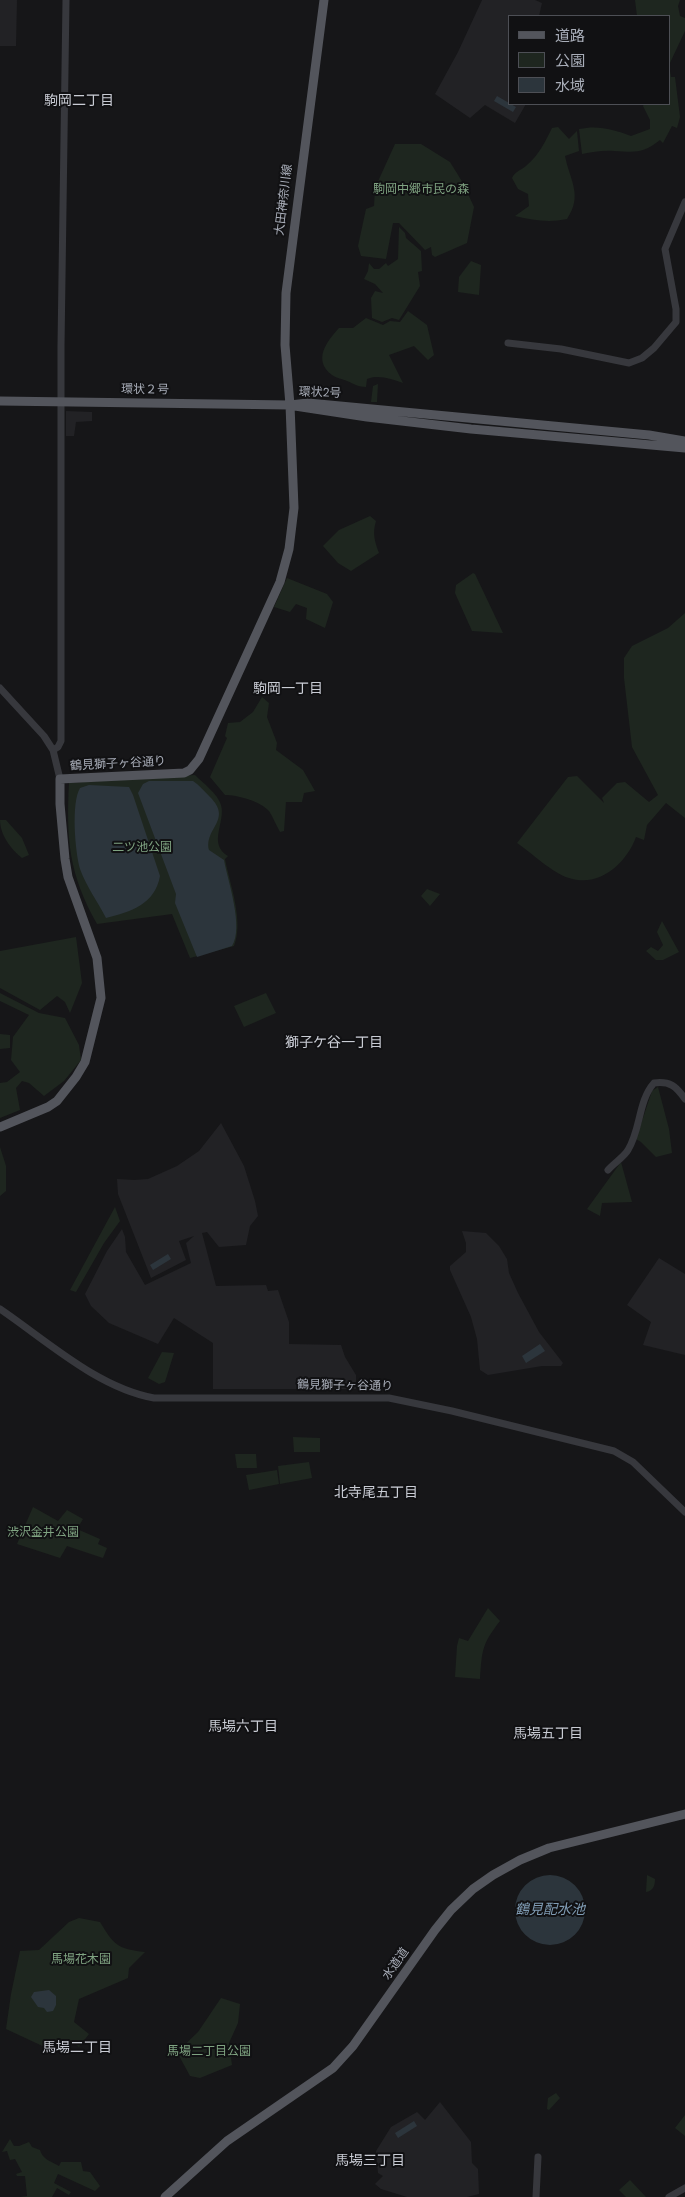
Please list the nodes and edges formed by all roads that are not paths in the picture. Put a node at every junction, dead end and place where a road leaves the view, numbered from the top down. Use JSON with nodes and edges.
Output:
{"nodes":[{"id":1,"x":66,"y":0,"type":"edge"},
{"id":2,"x":324,"y":0,"type":"edge"},
{"id":3,"x":685,"y":202,"type":"edge"},
{"id":4,"x":508,"y":344,"type":"dead end"},
{"id":5,"x":0,"y":401,"type":"edge"},
{"id":6,"x":62,"y":401,"type":"junction"},
{"id":7,"x":290,"y":405,"type":"junction"},
{"id":8,"x":685,"y":441,"type":"edge"},
{"id":9,"x":685,"y":448,"type":"edge"},
{"id":10,"x":0,"y":688,"type":"edge"},
{"id":11,"x":53,"y":750,"type":"junction"},
{"id":12,"x":60,"y":779,"type":"junction"},
{"id":13,"x":685,"y":1099,"type":"edge"},
{"id":14,"x":0,"y":1127,"type":"edge"},
{"id":15,"x":608,"y":1170,"type":"dead end"},
{"id":16,"x":0,"y":1309,"type":"edge"},
{"id":17,"x":685,"y":1512,"type":"edge"},
{"id":18,"x":685,"y":1814,"type":"edge"},
{"id":19,"x":538,"y":2157,"type":"dead end"},
{"id":20,"x":685,"y":2188,"type":"edge"},
{"id":21,"x":165,"y":2197,"type":"edge"},
{"id":22,"x":536,"y":2197,"type":"edge"},
{"id":23,"x":669,"y":2197,"type":"edge"}],
"edges":[{"from":1,"to":6,"type":"street"},
{"from":2,"to":7,"type":"main road","name":"大田神奈川線"},
{"from":3,"to":4,"type":"street"},
{"from":5,"to":6,"type":"main road","name":"環状２号"},
{"from":6,"to":7,"type":"main road","name":"環状２号"},
{"from":6,"to":11,"type":"street"},
{"from":7,"to":8,"type":"main road","name":"環状2号"},
{"from":7,"to":9,"type":"main road","name":"環状2号"},
{"from":7,"to":12,"type":"main road","name":"鶴見獅子ヶ谷通り"},
{"from":10,"to":11,"type":"street"},
{"from":11,"to":12,"type":"street"},
{"from":12,"to":14,"type":"main road","name":"鶴見獅子ヶ谷通り"},
{"from":13,"to":15,"type":"street"},
{"from":16,"to":17,"type":"street","name":"鶴見獅子ヶ谷通り"},
{"from":18,"to":21,"type":"main road","name":"水道道"},
{"from":19,"to":22,"type":"street"},
{"from":20,"to":23,"type":"street"}]}
